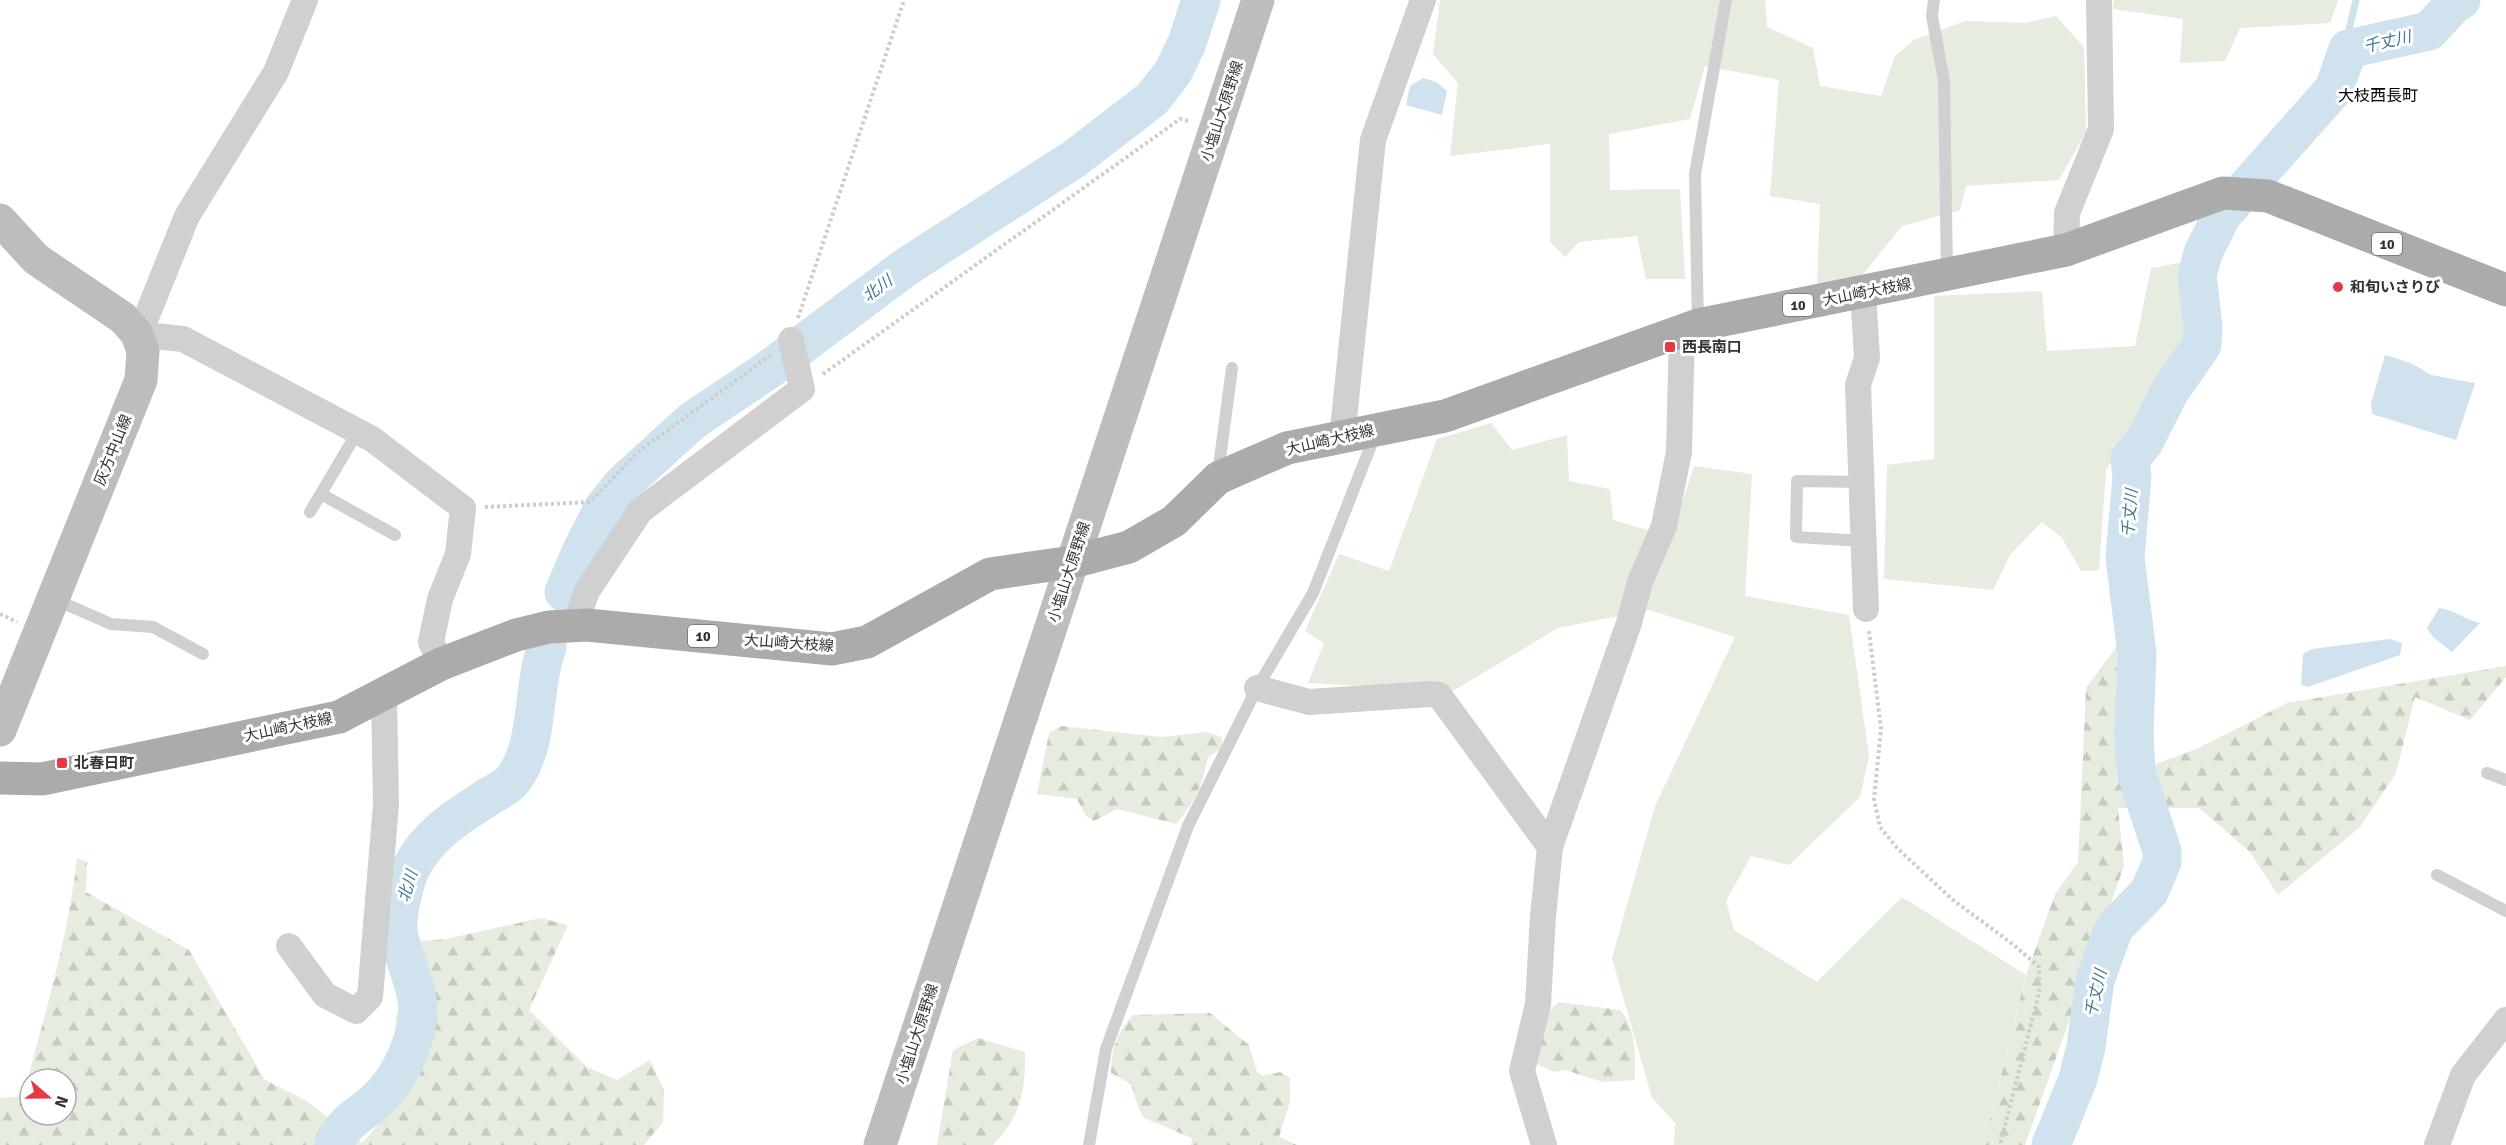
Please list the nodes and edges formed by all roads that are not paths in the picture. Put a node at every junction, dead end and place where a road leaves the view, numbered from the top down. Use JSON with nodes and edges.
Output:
{"nodes":[{"id":1,"x":305,"y":0,"type":"edge"},
{"id":2,"x":1258,"y":0,"type":"edge"},
{"id":3,"x":1423,"y":0,"type":"edge"},
{"id":4,"x":1726,"y":0,"type":"edge"},
{"id":5,"x":1934,"y":0,"type":"edge"},
{"id":6,"x":2099,"y":0,"type":"edge"},
{"id":7,"x":0,"y":220,"type":"edge"},
{"id":8,"x":2066,"y":250,"type":"junction"},
{"id":9,"x":1947,"y":275,"type":"junction"},
{"id":10,"x":2506,"y":290,"type":"edge"},
{"id":11,"x":1863,"y":293,"type":"junction"},
{"id":12,"x":1690,"y":327,"type":"junction"},
{"id":13,"x":137,"y":334,"type":"junction"},
{"id":14,"x":791,"y":340,"type":"road end"},
{"id":15,"x":1232,"y":368,"type":"dead end"},
{"id":16,"x":1377,"y":429,"type":"junction"},
{"id":17,"x":358,"y":431,"type":"junction"},
{"id":18,"x":1342,"y":438,"type":"junction"},
{"id":19,"x":1218,"y":478,"type":"junction"},
{"id":20,"x":1863,"y":482,"type":"junction"},
{"id":21,"x":321,"y":494,"type":"junction"},
{"id":22,"x":310,"y":512,"type":"dead end"},
{"id":23,"x":395,"y":535,"type":"dead end"},
{"id":24,"x":1864,"y":541,"type":"junction"},
{"id":25,"x":1072,"y":562,"type":"junction"},
{"id":26,"x":53,"y":599,"type":"junction"},
{"id":27,"x":1866,"y":609,"type":"road end"},
{"id":28,"x":575,"y":625,"type":"junction"},
{"id":29,"x":203,"y":654,"type":"dead end"},
{"id":30,"x":441,"y":664,"type":"junction"},
{"id":31,"x":1257,"y":688,"type":"junction"},
{"id":32,"x":384,"y":694,"type":"junction"},
{"id":33,"x":0,"y":730,"type":"edge"},
{"id":34,"x":2487,"y":773,"type":"dead end"},
{"id":35,"x":0,"y":778,"type":"edge"},
{"id":36,"x":2506,"y":780,"type":"edge"},
{"id":37,"x":1550,"y":847,"type":"junction"},
{"id":38,"x":2437,"y":874,"type":"dead end"},
{"id":39,"x":2506,"y":911,"type":"edge"},
{"id":40,"x":289,"y":946,"type":"dead end"},
{"id":41,"x":2506,"y":1020,"type":"edge"},
{"id":42,"x":880,"y":1145,"type":"edge"},
{"id":43,"x":1089,"y":1145,"type":"edge"},
{"id":44,"x":1544,"y":1145,"type":"edge"},
{"id":45,"x":2437,"y":1145,"type":"edge"}],
"edges":[{"from":1,"to":13,"type":"street"},
{"from":2,"to":25,"type":"main road","name":"小塩山大原野線"},
{"from":3,"to":18,"type":"street"},
{"from":4,"to":12,"type":"lane"},
{"from":5,"to":9,"type":"lane"},
{"from":6,"to":8,"type":"street"},
{"from":7,"to":13,"type":"main road"},
{"from":8,"to":9,"type":"main road","name":"大山崎大枝線","number":"10"},
{"from":8,"to":10,"type":"main road","name":"大山崎大枝線","number":"10"},
{"from":9,"to":11,"type":"main road","name":"大山崎大枝線","number":"10"},
{"from":11,"to":12,"type":"main road","name":"大山崎大枝線","number":"10"},
{"from":11,"to":20,"type":"street"},
{"from":12,"to":16,"type":"main road","name":"大山崎大枝線","number":"10"},
{"from":12,"to":37,"type":"street"},
{"from":13,"to":17,"type":"street"},
{"from":13,"to":26,"type":"main road","name":"灰方中山線"},
{"from":14,"to":28,"type":"street"},
{"from":15,"to":19,"type":"lane"},
{"from":16,"to":18,"type":"main road","name":"大山崎大枝線","number":"10"},
{"from":16,"to":31,"type":"lane"},
{"from":17,"to":21,"type":"lane"},
{"from":17,"to":30,"type":"street"},
{"from":18,"to":19,"type":"main road","name":"大山崎大枝線","number":"10"},
{"from":19,"to":25,"type":"main road","name":"大山崎大枝線","number":"10"},
{"from":20,"to":24,"type":"street"},
{"from":20,"to":24,"type":"lane"},
{"from":21,"to":22,"type":"lane"},
{"from":21,"to":23,"type":"lane"},
{"from":24,"to":27,"type":"street"},
{"from":25,"to":28,"type":"main road","name":"大山崎大枝線","number":"10"},
{"from":25,"to":42,"type":"main road","name":"小塩山大原野線"},
{"from":26,"to":29,"type":"lane"},
{"from":26,"to":33,"type":"main road","name":"灰方中山線"},
{"from":28,"to":30,"type":"main road","name":"大山崎大枝線","number":"10"},
{"from":30,"to":32,"type":"main road","name":"大山崎大枝線","number":"10"},
{"from":31,"to":37,"type":"street"},
{"from":31,"to":43,"type":"lane"},
{"from":32,"to":35,"type":"main road","name":"大山崎大枝線","number":"10"},
{"from":32,"to":40,"type":"street"},
{"from":34,"to":36,"type":"lane"},
{"from":37,"to":44,"type":"street"},
{"from":38,"to":39,"type":"lane"},
{"from":41,"to":45,"type":"street"}]}
